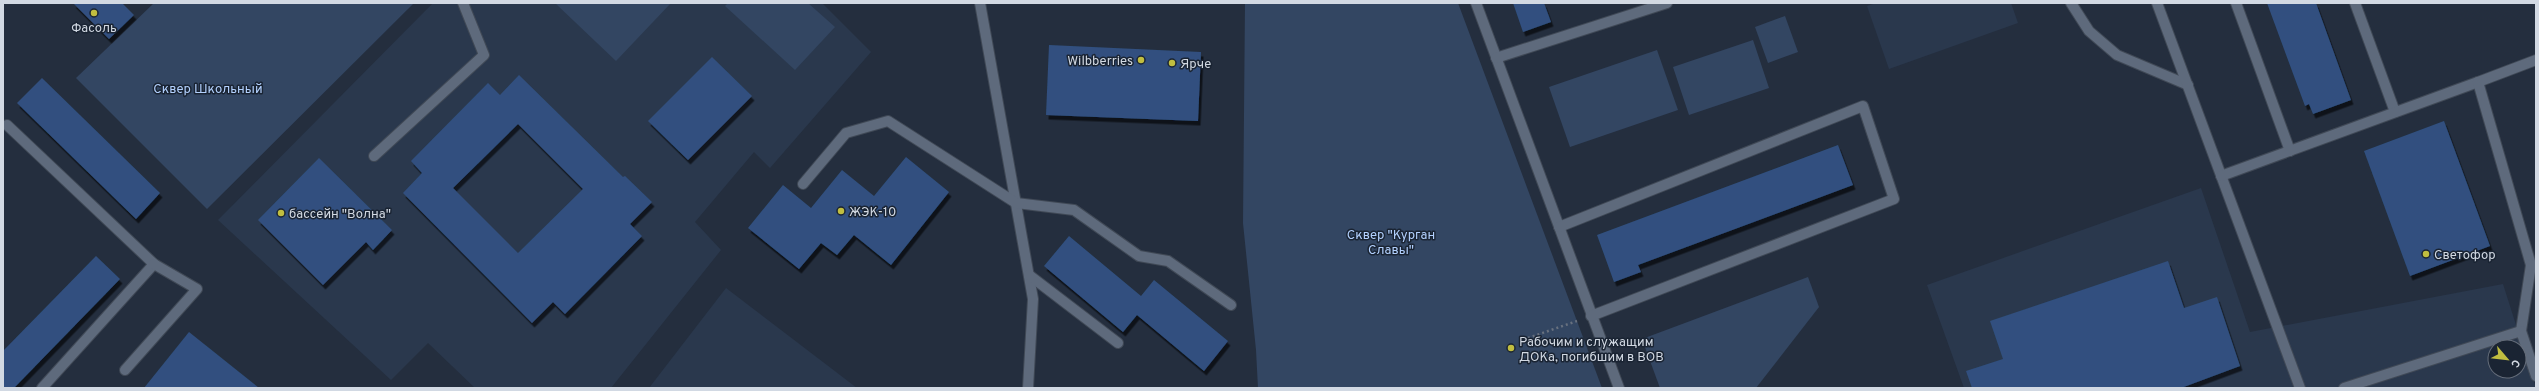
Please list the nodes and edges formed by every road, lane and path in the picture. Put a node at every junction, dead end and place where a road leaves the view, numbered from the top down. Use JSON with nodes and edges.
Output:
{"nodes":[{"id":1,"x":463,"y":3,"type":"edge"},
{"id":2,"x":980,"y":3,"type":"edge"},
{"id":3,"x":1476,"y":3,"type":"edge"},
{"id":4,"x":1667,"y":3,"type":"edge"},
{"id":5,"x":2071,"y":3,"type":"edge"},
{"id":6,"x":2157,"y":3,"type":"edge"},
{"id":7,"x":2236,"y":3,"type":"edge"},
{"id":8,"x":2355,"y":3,"type":"edge"},
{"id":9,"x":1496,"y":58,"type":"junction"},
{"id":10,"x":2536,"y":60,"type":"edge"},
{"id":11,"x":2478,"y":82,"type":"junction"},
{"id":12,"x":2188,"y":85,"type":"junction"},
{"id":13,"x":2395,"y":112,"type":"junction"},
{"id":14,"x":8,"y":125,"type":"dead end"},
{"id":15,"x":2290,"y":151,"type":"junction"},
{"id":16,"x":374,"y":156,"type":"dead end"},
{"id":17,"x":2221,"y":176,"type":"junction"},
{"id":18,"x":803,"y":184,"type":"dead end"},
{"id":19,"x":1016,"y":204,"type":"junction"},
{"id":20,"x":1558,"y":227,"type":"junction"},
{"id":21,"x":154,"y":264,"type":"junction"},
{"id":22,"x":2534,"y":266,"type":"edge"},
{"id":23,"x":1029,"y":275,"type":"junction"},
{"id":24,"x":1231,"y":305,"type":"dead end"},
{"id":25,"x":1591,"y":316,"type":"junction"},
{"id":26,"x":2521,"y":331,"type":"junction"},
{"id":27,"x":1528,"y":338,"type":"dead end"},
{"id":28,"x":1118,"y":343,"type":"dead end"},
{"id":29,"x":125,"y":370,"type":"dead end"},
{"id":30,"x":2536,"y":376,"type":"edge"},
{"id":31,"x":42,"y":388,"type":"edge"},
{"id":32,"x":1028,"y":388,"type":"edge"},
{"id":33,"x":1619,"y":388,"type":"edge"},
{"id":34,"x":2300,"y":388,"type":"edge"},
{"id":35,"x":2344,"y":388,"type":"edge"}],
"edges":[{"from":1,"to":16,"type":"street"},
{"from":2,"to":19,"type":"street"},
{"from":3,"to":9,"type":"street"},
{"from":4,"to":9,"type":"street"},
{"from":5,"to":12,"type":"street"},
{"from":6,"to":12,"type":"street"},
{"from":7,"to":15,"type":"street"},
{"from":8,"to":13,"type":"street"},
{"from":9,"to":20,"type":"street"},
{"from":10,"to":11,"type":"street"},
{"from":11,"to":13,"type":"street"},
{"from":11,"to":22,"type":"street"},
{"from":12,"to":17,"type":"street"},
{"from":13,"to":15,"type":"street"},
{"from":14,"to":21,"type":"street"},
{"from":15,"to":17,"type":"street"},
{"from":17,"to":34,"type":"street"},
{"from":18,"to":19,"type":"street"},
{"from":19,"to":23,"type":"street"},
{"from":19,"to":24,"type":"street"},
{"from":20,"to":25,"type":"street"},
{"from":20,"to":25,"type":"street"},
{"from":21,"to":29,"type":"street"},
{"from":21,"to":31,"type":"street"},
{"from":22,"to":26,"type":"street"},
{"from":23,"to":28,"type":"street"},
{"from":23,"to":32,"type":"street"},
{"from":25,"to":27,"type":"path"},
{"from":25,"to":33,"type":"street"},
{"from":26,"to":30,"type":"street"},
{"from":26,"to":35,"type":"street"}]}
